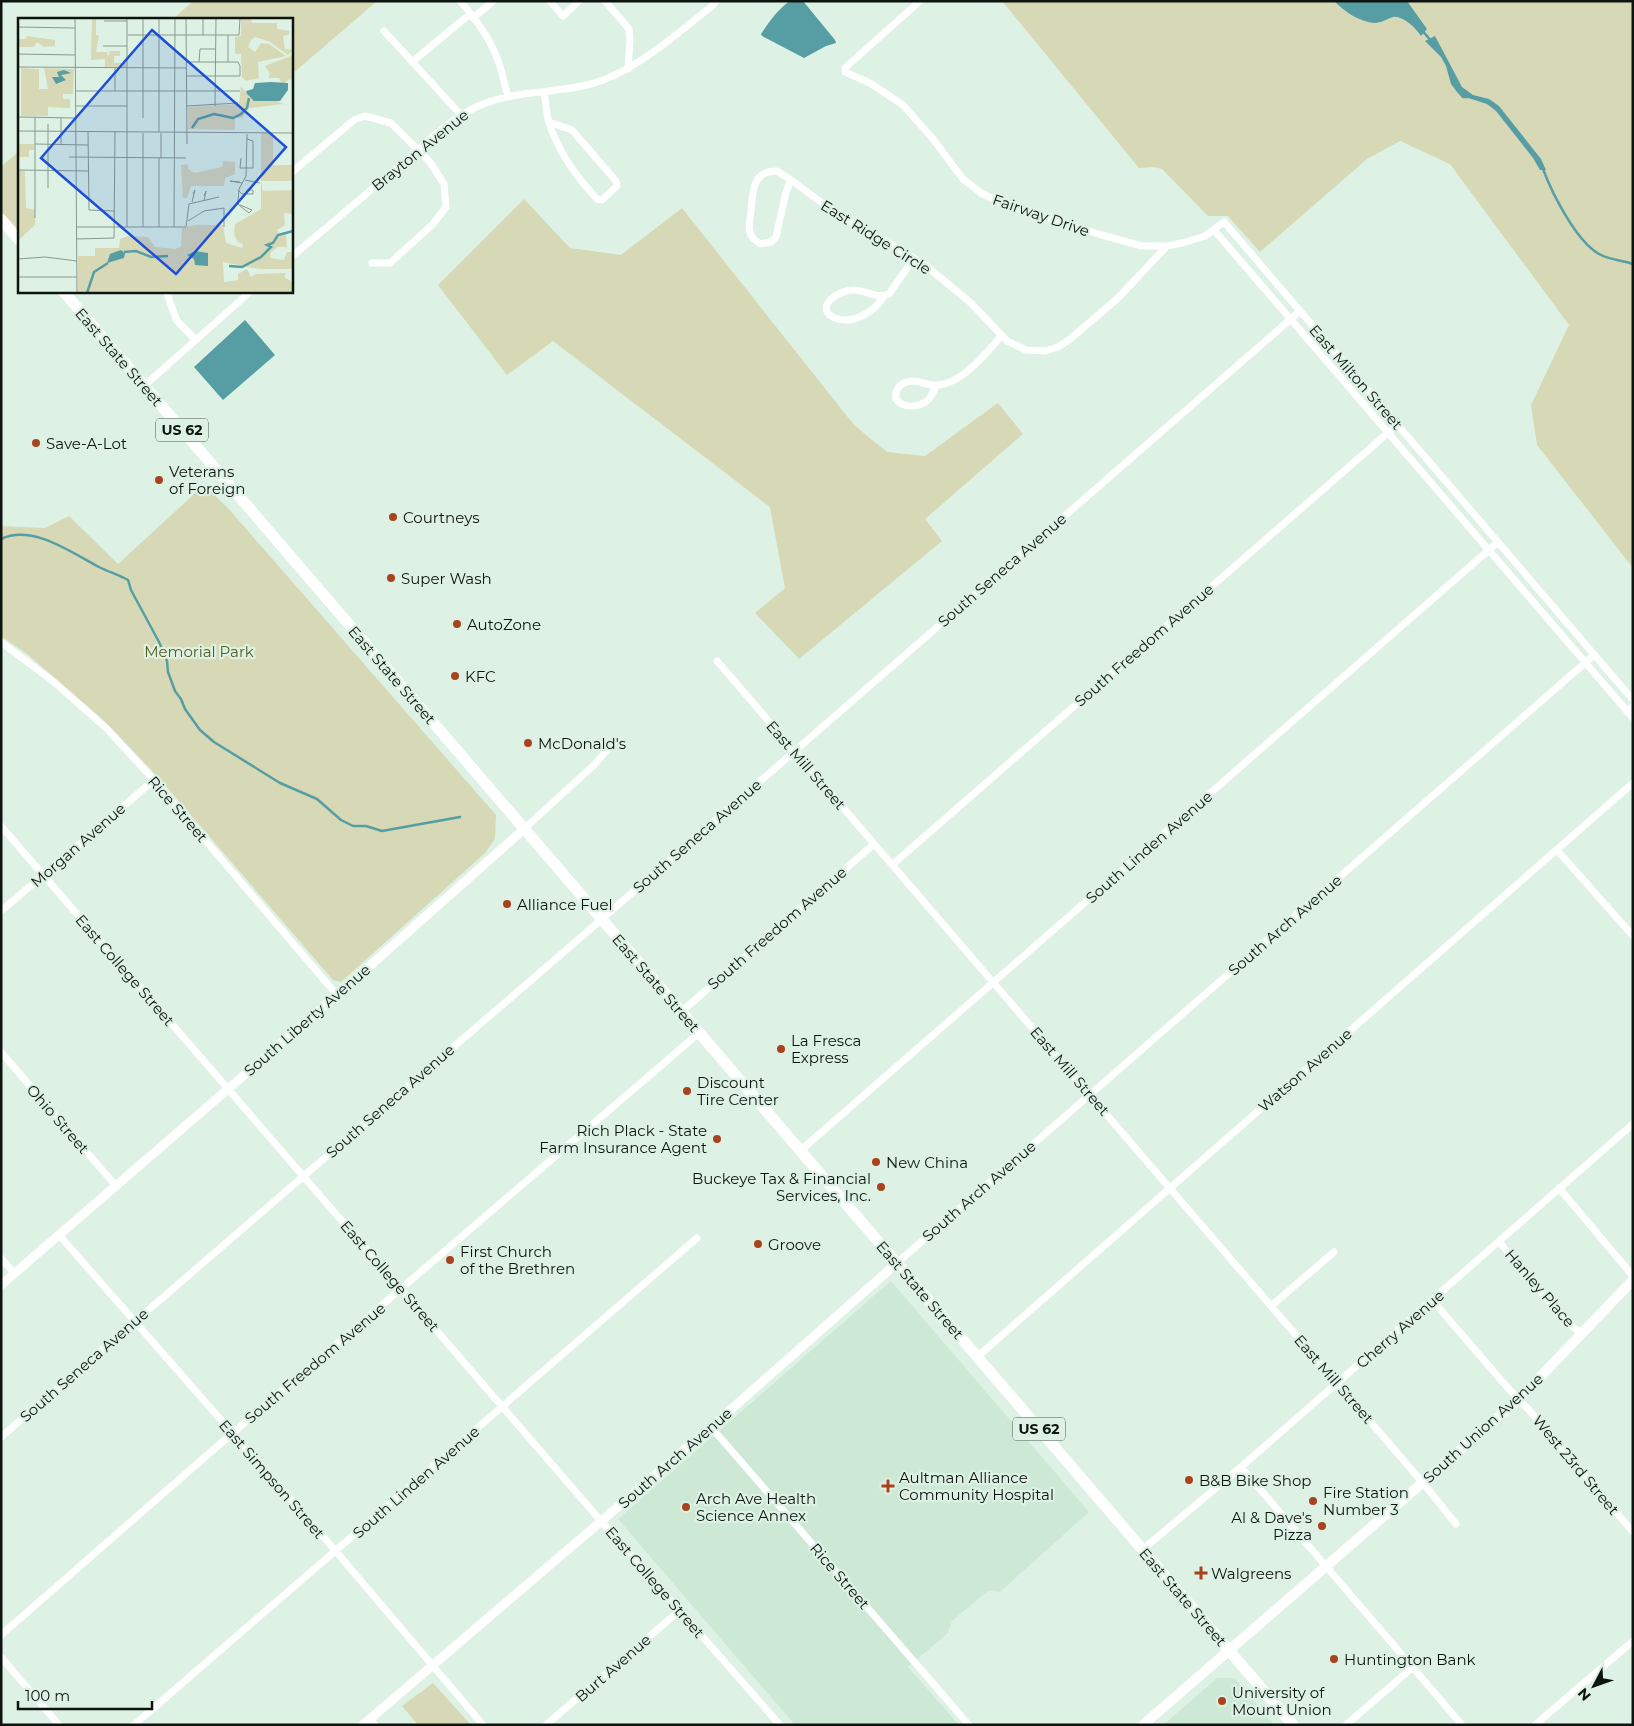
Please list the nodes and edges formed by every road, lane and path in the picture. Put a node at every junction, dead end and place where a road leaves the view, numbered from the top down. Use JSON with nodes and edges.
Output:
{"nodes":[{"id":1,"x":460,"y":1,"type":"edge"},
{"id":2,"x":493,"y":1,"type":"edge"},
{"id":3,"x":550,"y":1,"type":"edge"},
{"id":4,"x":579,"y":1,"type":"edge"},
{"id":5,"x":605,"y":1,"type":"edge"},
{"id":6,"x":716,"y":1,"type":"edge"},
{"id":7,"x":920,"y":1,"type":"edge"},
{"id":8,"x":472,"y":16,"type":"junction"},
{"id":9,"x":384,"y":31,"type":"dead end"},
{"id":10,"x":412,"y":62,"type":"junction"},
{"id":11,"x":628,"y":69,"type":"junction"},
{"id":12,"x":544,"y":92,"type":"junction"},
{"id":13,"x":508,"y":96,"type":"junction"},
{"id":14,"x":461,"y":115,"type":"junction"},
{"id":15,"x":549,"y":122,"type":"junction"},
{"id":16,"x":418,"y":150,"type":"junction"},
{"id":17,"x":292,"y":172,"type":"edge"},
{"id":18,"x":791,"y":180,"type":"junction"},
{"id":19,"x":1,"y":219,"type":"edge"},
{"id":20,"x":1214,"y":230,"type":"junction"},
{"id":21,"x":18,"y":239,"type":"edge"},
{"id":22,"x":1167,"y":246,"type":"junction"},
{"id":23,"x":292,"y":256,"type":"edge"},
{"id":24,"x":914,"y":258,"type":"junction"},
{"id":25,"x":372,"y":263,"type":"dead end"},
{"id":26,"x":1263,"y":268,"type":"junction"},
{"id":27,"x":1254,"y":276,"type":"junction"},
{"id":28,"x":64,"y":292,"type":"edge"},
{"id":29,"x":166,"y":292,"type":"edge"},
{"id":30,"x":251,"y":292,"type":"edge"},
{"id":31,"x":884,"y":296,"type":"junction"},
{"id":32,"x":1300,"y":311,"type":"junction"},
{"id":33,"x":1290,"y":319,"type":"junction"},
{"id":34,"x":1001,"y":336,"type":"junction"},
{"id":35,"x":195,"y":339,"type":"junction"},
{"id":36,"x":938,"y":385,"type":"junction"},
{"id":37,"x":144,"y":386,"type":"junction"},
{"id":38,"x":1397,"y":425,"type":"junction"},
{"id":39,"x":1388,"y":433,"type":"junction"},
{"id":40,"x":1449,"y":485,"type":"junction"},
{"id":41,"x":1440,"y":493,"type":"junction"},
{"id":42,"x":1498,"y":542,"type":"junction"},
{"id":43,"x":1489,"y":550,"type":"junction"},
{"id":44,"x":1552,"y":606,"type":"junction"},
{"id":45,"x":1543,"y":614,"type":"junction"},
{"id":46,"x":1,"y":642,"type":"edge"},
{"id":47,"x":1594,"y":655,"type":"junction"},
{"id":48,"x":717,"y":661,"type":"dead end"},
{"id":49,"x":1585,"y":663,"type":"junction"},
{"id":50,"x":1633,"y":700,"type":"edge"},
{"id":51,"x":1630,"y":709,"type":"edge"},
{"id":52,"x":1633,"y":718,"type":"edge"},
{"id":53,"x":607,"y":750,"type":"dead end"},
{"id":54,"x":794,"y":751,"type":"junction"},
{"id":55,"x":154,"y":780,"type":"junction"},
{"id":56,"x":1633,"y":784,"type":"edge"},
{"id":57,"x":1,"y":826,"type":"edge"},
{"id":58,"x":524,"y":829,"type":"junction"},
{"id":59,"x":874,"y":844,"type":"junction"},
{"id":60,"x":1557,"y":850,"type":"junction"},
{"id":61,"x":892,"y":865,"type":"junction"},
{"id":62,"x":43,"y":875,"type":"junction"},
{"id":63,"x":1,"y":911,"type":"edge"},
{"id":64,"x":602,"y":919,"type":"junction"},
{"id":65,"x":1633,"y":936,"type":"edge"},
{"id":66,"x":993,"y":982,"type":"junction"},
{"id":67,"x":337,"y":995,"type":"junction"},
{"id":68,"x":681,"y":1012,"type":"junction"},
{"id":69,"x":699,"y":1033,"type":"junction"},
{"id":70,"x":1,"y":1052,"type":"edge"},
{"id":71,"x":227,"y":1089,"type":"junction"},
{"id":72,"x":1090,"y":1095,"type":"junction"},
{"id":73,"x":1633,"y":1124,"type":"edge"},
{"id":74,"x":800,"y":1151,"type":"junction"},
{"id":75,"x":302,"y":1176,"type":"junction"},
{"id":76,"x":116,"y":1186,"type":"junction"},
{"id":77,"x":1170,"y":1188,"type":"junction"},
{"id":78,"x":1560,"y":1188,"type":"junction"},
{"id":79,"x":59,"y":1235,"type":"junction"},
{"id":80,"x":698,"y":1238,"type":"dead end"},
{"id":81,"x":1499,"y":1242,"type":"junction"},
{"id":82,"x":1334,"y":1252,"type":"dead end"},
{"id":83,"x":1,"y":1258,"type":"edge"},
{"id":84,"x":897,"y":1263,"type":"junction"},
{"id":85,"x":14,"y":1273,"type":"junction"},
{"id":86,"x":1633,"y":1278,"type":"edge"},
{"id":87,"x":1,"y":1285,"type":"edge"},
{"id":88,"x":402,"y":1289,"type":"junction"},
{"id":89,"x":1432,"y":1300,"type":"junction"},
{"id":90,"x":1271,"y":1306,"type":"junction"},
{"id":91,"x":134,"y":1322,"type":"junction"},
{"id":92,"x":1581,"y":1333,"type":"junction"},
{"id":93,"x":976,"y":1356,"type":"junction"},
{"id":94,"x":1337,"y":1383,"type":"junction"},
{"id":95,"x":1519,"y":1399,"type":"junction"},
{"id":96,"x":503,"y":1407,"type":"junction"},
{"id":97,"x":711,"y":1427,"type":"junction"},
{"id":98,"x":232,"y":1434,"type":"junction"},
{"id":99,"x":1,"y":1437,"type":"edge"},
{"id":100,"x":1242,"y":1467,"type":"junction"},
{"id":101,"x":1423,"y":1483,"type":"junction"},
{"id":102,"x":601,"y":1520,"type":"junction"},
{"id":103,"x":1456,"y":1524,"type":"dead end"},
{"id":104,"x":1633,"y":1532,"type":"edge"},
{"id":105,"x":1142,"y":1550,"type":"junction"},
{"id":106,"x":336,"y":1551,"type":"junction"},
{"id":107,"x":1326,"y":1566,"type":"junction"},
{"id":108,"x":680,"y":1611,"type":"junction"},
{"id":109,"x":1,"y":1635,"type":"edge"},
{"id":110,"x":1633,"y":1641,"type":"edge"},
{"id":111,"x":1230,"y":1651,"type":"junction"},
{"id":112,"x":1,"y":1657,"type":"edge"},
{"id":113,"x":432,"y":1666,"type":"junction"},
{"id":114,"x":1413,"y":1667,"type":"junction"},
{"id":115,"x":369,"y":1723,"type":"edge"},
{"id":116,"x":59,"y":1725,"type":"edge"},
{"id":117,"x":134,"y":1725,"type":"edge"},
{"id":118,"x":483,"y":1725,"type":"edge"},
{"id":119,"x":546,"y":1725,"type":"edge"},
{"id":120,"x":780,"y":1725,"type":"edge"},
{"id":121,"x":969,"y":1725,"type":"edge"},
{"id":122,"x":1143,"y":1725,"type":"edge"},
{"id":123,"x":1293,"y":1725,"type":"edge"},
{"id":124,"x":1346,"y":1725,"type":"edge"},
{"id":125,"x":1462,"y":1725,"type":"edge"},
{"id":126,"x":1535,"y":1725,"type":"edge"}],
"edges":[{"from":1,"to":8,"type":"street"},
{"from":2,"to":8,"type":"street"},
{"from":3,"to":4,"type":"street"},
{"from":5,"to":11,"type":"street"},
{"from":6,"to":11,"type":"street","name":"Brayton Avenue"},
{"from":7,"to":22,"type":"street","name":"Fairway Drive"},
{"from":8,"to":10,"type":"street"},
{"from":8,"to":13,"type":"street"},
{"from":9,"to":10,"type":"street"},
{"from":10,"to":14,"type":"street"},
{"from":11,"to":12,"type":"street","name":"Brayton Avenue"},
{"from":12,"to":13,"type":"street","name":"Brayton Avenue"},
{"from":12,"to":15,"type":"street"},
{"from":13,"to":14,"type":"street","name":"Brayton Avenue"},
{"from":14,"to":16,"type":"street","name":"Brayton Avenue"},
{"from":15,"to":15,"type":"street"},
{"from":16,"to":17,"type":"street"},
{"from":16,"to":23,"type":"street","name":"Brayton Avenue"},
{"from":16,"to":25,"type":"street"},
{"from":18,"to":18,"type":"street","name":"East Ridge Circle"},
{"from":18,"to":24,"type":"street","name":"East Ridge Circle"},
{"from":19,"to":21,"type":"highway"},
{"from":20,"to":22,"type":"street"},
{"from":20,"to":26,"type":"street","name":"East Milton Street"},
{"from":20,"to":27,"type":"street","name":"East Milton Street"},
{"from":22,"to":34,"type":"street","name":"East Ridge Circle"},
{"from":24,"to":31,"type":"street"},
{"from":24,"to":34,"type":"street","name":"East Ridge Circle"},
{"from":26,"to":27,"type":"street"},
{"from":26,"to":32,"type":"street","name":"East Milton Street"},
{"from":27,"to":33,"type":"street","name":"East Milton Street"},
{"from":28,"to":37,"type":"highway","name":"East State Street","number":"US 62"},
{"from":29,"to":35,"type":"street"},
{"from":30,"to":35,"type":"street"},
{"from":31,"to":31,"type":"street"},
{"from":32,"to":33,"type":"street","name":"South Seneca Avenue"},
{"from":32,"to":38,"type":"street","name":"East Milton Street"},
{"from":33,"to":39,"type":"street","name":"East Milton Street"},
{"from":33,"to":54,"type":"street","name":"South Seneca Avenue"},
{"from":34,"to":36,"type":"street"},
{"from":35,"to":37,"type":"street"},
{"from":36,"to":36,"type":"street"},
{"from":37,"to":58,"type":"highway","name":"East State Street","number":"US 62"},
{"from":38,"to":39,"type":"street","name":"South Freedom Avenue"},
{"from":38,"to":40,"type":"street","name":"East Milton Street"},
{"from":39,"to":41,"type":"street","name":"East Milton Street"},
{"from":39,"to":61,"type":"street","name":"South Freedom Avenue"},
{"from":40,"to":41,"type":"street"},
{"from":40,"to":42,"type":"street","name":"East Milton Street"},
{"from":41,"to":43,"type":"street","name":"East Milton Street"},
{"from":42,"to":43,"type":"street","name":"South Linden Avenue"},
{"from":42,"to":44,"type":"street","name":"East Milton Street"},
{"from":43,"to":45,"type":"street","name":"East Milton Street"},
{"from":43,"to":66,"type":"street","name":"South Linden Avenue"},
{"from":44,"to":45,"type":"street"},
{"from":44,"to":47,"type":"street","name":"East Milton Street"},
{"from":45,"to":49,"type":"street","name":"East Milton Street"},
{"from":46,"to":55,"type":"street","name":"Rice Street"},
{"from":47,"to":49,"type":"street","name":"South Arch Avenue"},
{"from":47,"to":50,"type":"street","name":"East Milton Street"},
{"from":48,"to":54,"type":"street","name":"East Mill Street"},
{"from":49,"to":51,"type":"street","name":"East Milton Street"},
{"from":49,"to":72,"type":"street","name":"South Arch Avenue"},
{"from":51,"to":52,"type":"street","name":"East Milton Street"},
{"from":53,"to":58,"type":"street","name":"South Liberty Avenue"},
{"from":54,"to":59,"type":"street","name":"East Mill Street"},
{"from":54,"to":64,"type":"street","name":"South Seneca Avenue"},
{"from":55,"to":62,"type":"street","name":"Morgan Avenue"},
{"from":55,"to":67,"type":"street","name":"Rice Street"},
{"from":56,"to":60,"type":"street","name":"Watson Avenue"},
{"from":57,"to":62,"type":"street","name":"East College Street"},
{"from":58,"to":64,"type":"highway","name":"East State Street","number":"US 62"},
{"from":58,"to":67,"type":"street","name":"South Liberty Avenue"},
{"from":59,"to":61,"type":"street","name":"East Mill Street"},
{"from":59,"to":68,"type":"street","name":"South Freedom Avenue"},
{"from":60,"to":65,"type":"street"},
{"from":60,"to":77,"type":"street","name":"Watson Avenue"},
{"from":61,"to":66,"type":"street","name":"East Mill Street"},
{"from":62,"to":63,"type":"street","name":"Morgan Avenue"},
{"from":62,"to":71,"type":"street","name":"East College Street"},
{"from":64,"to":68,"type":"highway","name":"East State Street","number":"US 62"},
{"from":64,"to":75,"type":"street","name":"South Seneca Avenue"},
{"from":66,"to":72,"type":"street","name":"East Mill Street"},
{"from":66,"to":74,"type":"street","name":"South Linden Avenue"},
{"from":67,"to":71,"type":"street","name":"South Liberty Avenue"},
{"from":68,"to":69,"type":"highway","name":"East State Street","number":"US 62"},
{"from":69,"to":74,"type":"highway","name":"East State Street","number":"US 62"},
{"from":69,"to":88,"type":"street","name":"South Freedom Avenue"},
{"from":70,"to":76,"type":"street","name":"Ohio Street"},
{"from":71,"to":75,"type":"street","name":"East College Street"},
{"from":71,"to":76,"type":"street","name":"South Liberty Avenue"},
{"from":72,"to":77,"type":"street","name":"East Mill Street"},
{"from":72,"to":84,"type":"street","name":"South Arch Avenue"},
{"from":73,"to":78,"type":"street","name":"Cherry Avenue"},
{"from":74,"to":84,"type":"highway","name":"East State Street","number":"US 62"},
{"from":75,"to":88,"type":"street","name":"East College Street"},
{"from":75,"to":91,"type":"street","name":"South Seneca Avenue"},
{"from":76,"to":79,"type":"street","name":"South Liberty Avenue"},
{"from":77,"to":90,"type":"street","name":"East Mill Street"},
{"from":77,"to":93,"type":"street","name":"Watson Avenue"},
{"from":78,"to":81,"type":"street","name":"Cherry Avenue"},
{"from":78,"to":86,"type":"street"},
{"from":79,"to":85,"type":"street","name":"South Liberty Avenue"},
{"from":79,"to":91,"type":"street","name":"East Simpson Street"},
{"from":80,"to":96,"type":"street","name":"South Linden Avenue"},
{"from":81,"to":89,"type":"street","name":"Cherry Avenue"},
{"from":81,"to":92,"type":"street","name":"Hanley Place"},
{"from":82,"to":90,"type":"street"},
{"from":83,"to":85,"type":"street"},
{"from":84,"to":93,"type":"highway","name":"East State Street","number":"US 62"},
{"from":84,"to":97,"type":"street","name":"South Arch Avenue"},
{"from":85,"to":87,"type":"street","name":"South Liberty Avenue"},
{"from":86,"to":92,"type":"main road","name":"South Union Avenue"},
{"from":88,"to":96,"type":"street","name":"East College Street"},
{"from":88,"to":98,"type":"street","name":"South Freedom Avenue"},
{"from":89,"to":94,"type":"street","name":"Cherry Avenue"},
{"from":89,"to":95,"type":"street","name":"West 23rd Street"},
{"from":90,"to":94,"type":"street","name":"East Mill Street"},
{"from":91,"to":98,"type":"street","name":"East Simpson Street"},
{"from":91,"to":99,"type":"street","name":"South Seneca Avenue"},
{"from":92,"to":95,"type":"main road","name":"South Union Avenue"},
{"from":93,"to":105,"type":"highway","name":"East State Street","number":"US 62"},
{"from":94,"to":100,"type":"street","name":"Cherry Avenue"},
{"from":94,"to":101,"type":"street","name":"East Mill Street"},
{"from":95,"to":101,"type":"main road","name":"South Union Avenue"},
{"from":95,"to":104,"type":"street","name":"West 23rd Street"},
{"from":96,"to":102,"type":"street","name":"East College Street"},
{"from":96,"to":106,"type":"street","name":"South Linden Avenue"},
{"from":97,"to":102,"type":"street","name":"South Arch Avenue"},
{"from":97,"to":121,"type":"street","name":"Rice Street"},
{"from":98,"to":106,"type":"street","name":"East Simpson Street"},
{"from":98,"to":109,"type":"street","name":"South Freedom Avenue"},
{"from":100,"to":105,"type":"street","name":"Cherry Avenue"},
{"from":100,"to":107,"type":"street"},
{"from":101,"to":103,"type":"street","name":"East Mill Street"},
{"from":101,"to":107,"type":"main road","name":"South Union Avenue"},
{"from":102,"to":108,"type":"street","name":"East College Street"},
{"from":102,"to":113,"type":"street","name":"South Arch Avenue"},
{"from":105,"to":111,"type":"highway","name":"East State Street","number":"US 62"},
{"from":106,"to":113,"type":"street","name":"East Simpson Street"},
{"from":106,"to":117,"type":"street","name":"South Linden Avenue"},
{"from":107,"to":111,"type":"main road","name":"South Union Avenue"},
{"from":107,"to":114,"type":"street"},
{"from":108,"to":119,"type":"street","name":"Burt Avenue"},
{"from":108,"to":120,"type":"street","name":"East College Street"},
{"from":110,"to":126,"type":"street"},
{"from":111,"to":122,"type":"main road","name":"South Union Avenue"},
{"from":111,"to":123,"type":"highway","number":"US 62"},
{"from":112,"to":116,"type":"street"},
{"from":113,"to":115,"type":"street","name":"South Arch Avenue"},
{"from":113,"to":118,"type":"street","name":"East Simpson Street"},
{"from":114,"to":124,"type":"street"},
{"from":114,"to":125,"type":"street"}]}
